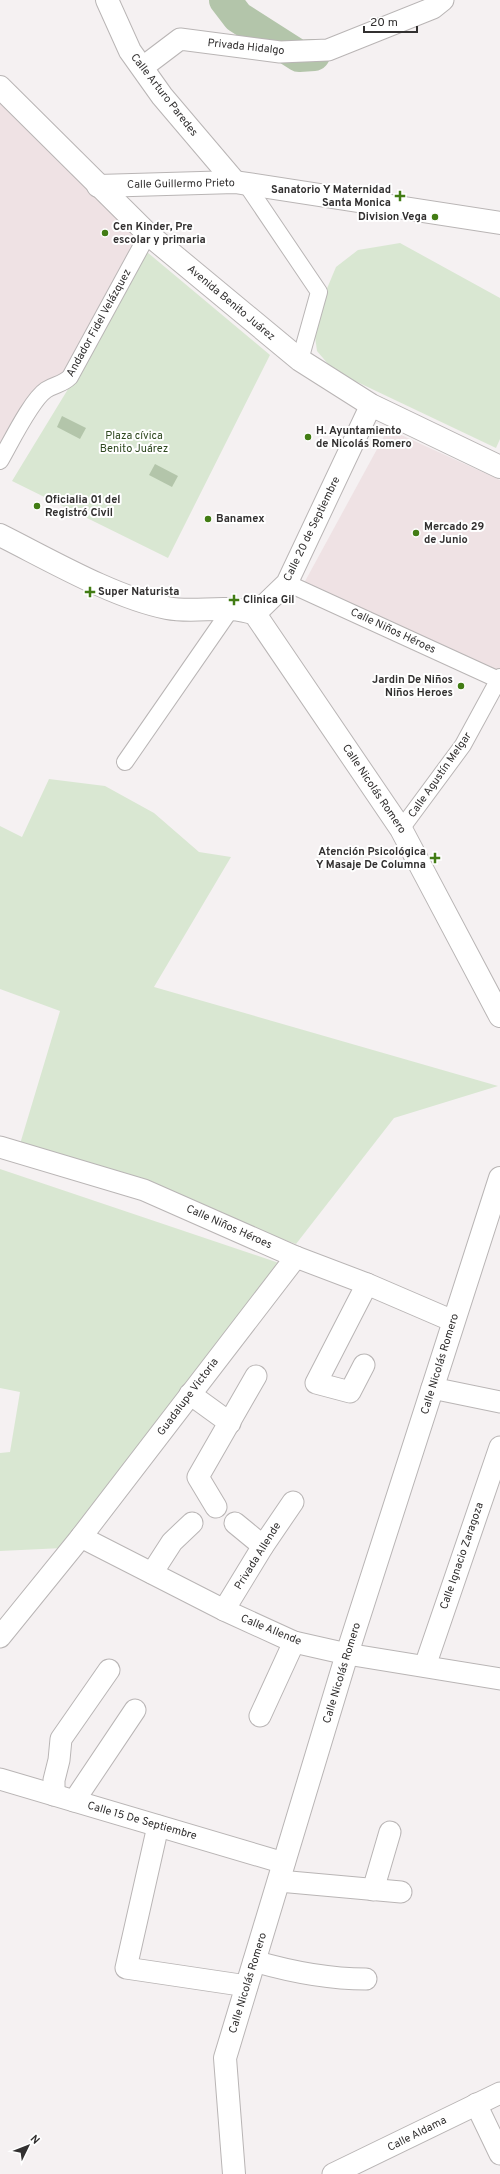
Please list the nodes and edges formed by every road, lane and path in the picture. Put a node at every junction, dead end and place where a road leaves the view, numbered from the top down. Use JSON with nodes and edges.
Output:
{"nodes":[{"id":1,"x":107,"y":0,"type":"edge"},
{"id":2,"x":443,"y":0,"type":"edge"},
{"id":3,"x":143,"y":67,"type":"junction"},
{"id":4,"x":0,"y":86,"type":"edge"},
{"id":5,"x":240,"y":183,"type":"junction"},
{"id":6,"x":98,"y":186,"type":"junction"},
{"id":7,"x":500,"y":223,"type":"edge"},
{"id":8,"x":148,"y":234,"type":"junction"},
{"id":9,"x":300,"y":360,"type":"junction"},
{"id":10,"x":371,"y":405,"type":"junction"},
{"id":11,"x":0,"y":461,"type":"edge"},
{"id":12,"x":500,"y":466,"type":"edge"},
{"id":13,"x":0,"y":535,"type":"edge"},
{"id":14,"x":287,"y":583,"type":"junction"},
{"id":15,"x":230,"y":609,"type":"junction"},
{"id":16,"x":255,"y":614,"type":"junction"},
{"id":17,"x":499,"y":679,"type":"edge"},
{"id":18,"x":125,"y":762,"type":"dead end"},
{"id":19,"x":401,"y":829,"type":"junction"},
{"id":20,"x":500,"y":1016,"type":"edge"},
{"id":21,"x":0,"y":1147,"type":"edge"},
{"id":22,"x":500,"y":1178,"type":"edge"},
{"id":23,"x":296,"y":1257,"type":"junction"},
{"id":24,"x":368,"y":1284,"type":"junction"},
{"id":25,"x":453,"y":1321,"type":"junction"},
{"id":26,"x":364,"y":1365,"type":"dead end"},
{"id":27,"x":256,"y":1376,"type":"dead end"},
{"id":28,"x":432,"y":1388,"type":"junction"},
{"id":29,"x":190,"y":1394,"type":"junction"},
{"id":30,"x":500,"y":1402,"type":"edge"},
{"id":31,"x":230,"y":1423,"type":"junction"},
{"id":32,"x":500,"y":1447,"type":"edge"},
{"id":33,"x":293,"y":1502,"type":"dead end"},
{"id":34,"x":216,"y":1506,"type":"dead end"},
{"id":35,"x":192,"y":1523,"type":"dead end"},
{"id":36,"x":235,"y":1523,"type":"dead end"},
{"id":37,"x":81,"y":1537,"type":"junction"},
{"id":38,"x":263,"y":1546,"type":"junction"},
{"id":39,"x":152,"y":1574,"type":"junction"},
{"id":40,"x":224,"y":1610,"type":"junction"},
{"id":41,"x":0,"y":1638,"type":"edge"},
{"id":42,"x":294,"y":1642,"type":"junction"},
{"id":43,"x":347,"y":1654,"type":"junction"},
{"id":44,"x":425,"y":1666,"type":"junction"},
{"id":45,"x":109,"y":1670,"type":"dead end"},
{"id":46,"x":500,"y":1679,"type":"edge"},
{"id":47,"x":135,"y":1710,"type":"dead end"},
{"id":48,"x":260,"y":1716,"type":"dead end"},
{"id":49,"x":0,"y":1779,"type":"edge"},
{"id":50,"x":54,"y":1795,"type":"junction"},
{"id":51,"x":74,"y":1801,"type":"junction"},
{"id":52,"x":158,"y":1826,"type":"junction"},
{"id":53,"x":390,"y":1832,"type":"dead end"},
{"id":54,"x":281,"y":1872,"type":"junction"},
{"id":55,"x":373,"y":1890,"type":"junction"},
{"id":56,"x":401,"y":1892,"type":"dead end"},
{"id":57,"x":254,"y":1962,"type":"junction"},
{"id":58,"x":366,"y":1979,"type":"dead end"},
{"id":59,"x":247,"y":1986,"type":"junction"},
{"id":60,"x":500,"y":2093,"type":"edge"},
{"id":61,"x":476,"y":2104,"type":"junction"},
{"id":62,"x":500,"y":2154,"type":"edge"},
{"id":63,"x":366,"y":2167,"type":"edge"},
{"id":64,"x":234,"y":2174,"type":"edge"},
{"id":65,"x":333,"y":2174,"type":"edge"}],
"edges":[{"from":1,"to":3,"type":"main road","name":"Calle Arturo Paredes"},
{"from":2,"to":3,"type":"street","name":"Privada Hidalgo"},
{"from":3,"to":5,"type":"main road","name":"Calle Arturo Paredes"},
{"from":4,"to":6,"type":"main road","name":"Avenida Benito Juárez"},
{"from":5,"to":6,"type":"main road","name":"Calle Guillermo Prieto"},
{"from":5,"to":7,"type":"main road","name":"Calle Guillermo Prieto"},
{"from":5,"to":9,"type":"street","name":"Calle Arturo Paredes"},
{"from":6,"to":8,"type":"main road","name":"Avenida Benito Juárez"},
{"from":8,"to":9,"type":"main road","name":"Avenida Benito Juárez"},
{"from":8,"to":11,"type":"street","name":"Andador Fidel Velázquez"},
{"from":9,"to":10,"type":"main road","name":"Avenida Benito Juárez"},
{"from":10,"to":12,"type":"main road","name":"Avenida Benito Juárez"},
{"from":10,"to":14,"type":"street","name":"Calle 20 de Septiembre"},
{"from":13,"to":15,"type":"main road"},
{"from":14,"to":16,"type":"street","name":"Calle 20 de Septiembre"},
{"from":14,"to":17,"type":"street","name":"Calle Niños Héroes"},
{"from":15,"to":16,"type":"main road"},
{"from":15,"to":18,"type":"street"},
{"from":16,"to":19,"type":"main road","name":"Calle Nicolás Romero"},
{"from":17,"to":19,"type":"street","name":"Calle Agustín Melgar"},
{"from":19,"to":20,"type":"main road","name":"Calle Nicolás Romero"},
{"from":21,"to":23,"type":"street","name":"Calle Niños Héroes"},
{"from":22,"to":25,"type":"main road","name":"Calle Nicolás Romero"},
{"from":23,"to":24,"type":"street","name":"Calle Niños Héroes"},
{"from":23,"to":29,"type":"street","name":"Guadalupe Victoria"},
{"from":24,"to":25,"type":"street","name":"Calle Niños Héroes"},
{"from":24,"to":26,"type":"street"},
{"from":25,"to":28,"type":"main road","name":"Calle Nicolás Romero"},
{"from":27,"to":31,"type":"street"},
{"from":28,"to":30,"type":"street"},
{"from":28,"to":43,"type":"main road","name":"Calle Nicolás Romero"},
{"from":29,"to":31,"type":"street"},
{"from":29,"to":37,"type":"street","name":"Guadalupe Victoria"},
{"from":31,"to":34,"type":"street"},
{"from":32,"to":44,"type":"street","name":"Calle Ignacio Zaragoza"},
{"from":33,"to":38,"type":"street","name":"Privada Allende"},
{"from":35,"to":39,"type":"street"},
{"from":36,"to":38,"type":"street"},
{"from":37,"to":39,"type":"street","name":"Calle Allende"},
{"from":37,"to":41,"type":"street","name":"Guadalupe Victoria"},
{"from":38,"to":40,"type":"street","name":"Privada Allende"},
{"from":39,"to":40,"type":"street","name":"Calle Allende"},
{"from":40,"to":42,"type":"street","name":"Calle Allende"},
{"from":42,"to":43,"type":"street","name":"Calle Allende"},
{"from":42,"to":48,"type":"street"},
{"from":43,"to":44,"type":"street","name":"Calle Allende"},
{"from":43,"to":54,"type":"main road","name":"Calle Nicolás Romero"},
{"from":44,"to":46,"type":"street","name":"Calle Allende"},
{"from":45,"to":50,"type":"street"},
{"from":47,"to":51,"type":"street"},
{"from":49,"to":50,"type":"street","name":"Calle 15 De Septiembre"},
{"from":50,"to":51,"type":"street","name":"Calle 15 De Septiembre"},
{"from":51,"to":52,"type":"street","name":"Calle 15 De Septiembre"},
{"from":52,"to":54,"type":"street","name":"Calle 15 De Septiembre"},
{"from":52,"to":59,"type":"street"},
{"from":53,"to":55,"type":"street"},
{"from":54,"to":55,"type":"street","name":"Calle 15 De Septiembre"},
{"from":54,"to":57,"type":"main road","name":"Calle Nicolás Romero"},
{"from":55,"to":56,"type":"street","name":"Calle 15 De Septiembre"},
{"from":57,"to":58,"type":"street"},
{"from":57,"to":59,"type":"main road","name":"Calle Nicolás Romero"},
{"from":59,"to":64,"type":"main road","name":"Calle Nicolás Romero"},
{"from":60,"to":61,"type":"street","name":"Calle Aldama"},
{"from":61,"to":62,"type":"street"},
{"from":61,"to":63,"type":"street","name":"Calle Aldama"},
{"from":63,"to":65,"type":"street","name":"Calle Aldama"}]}
